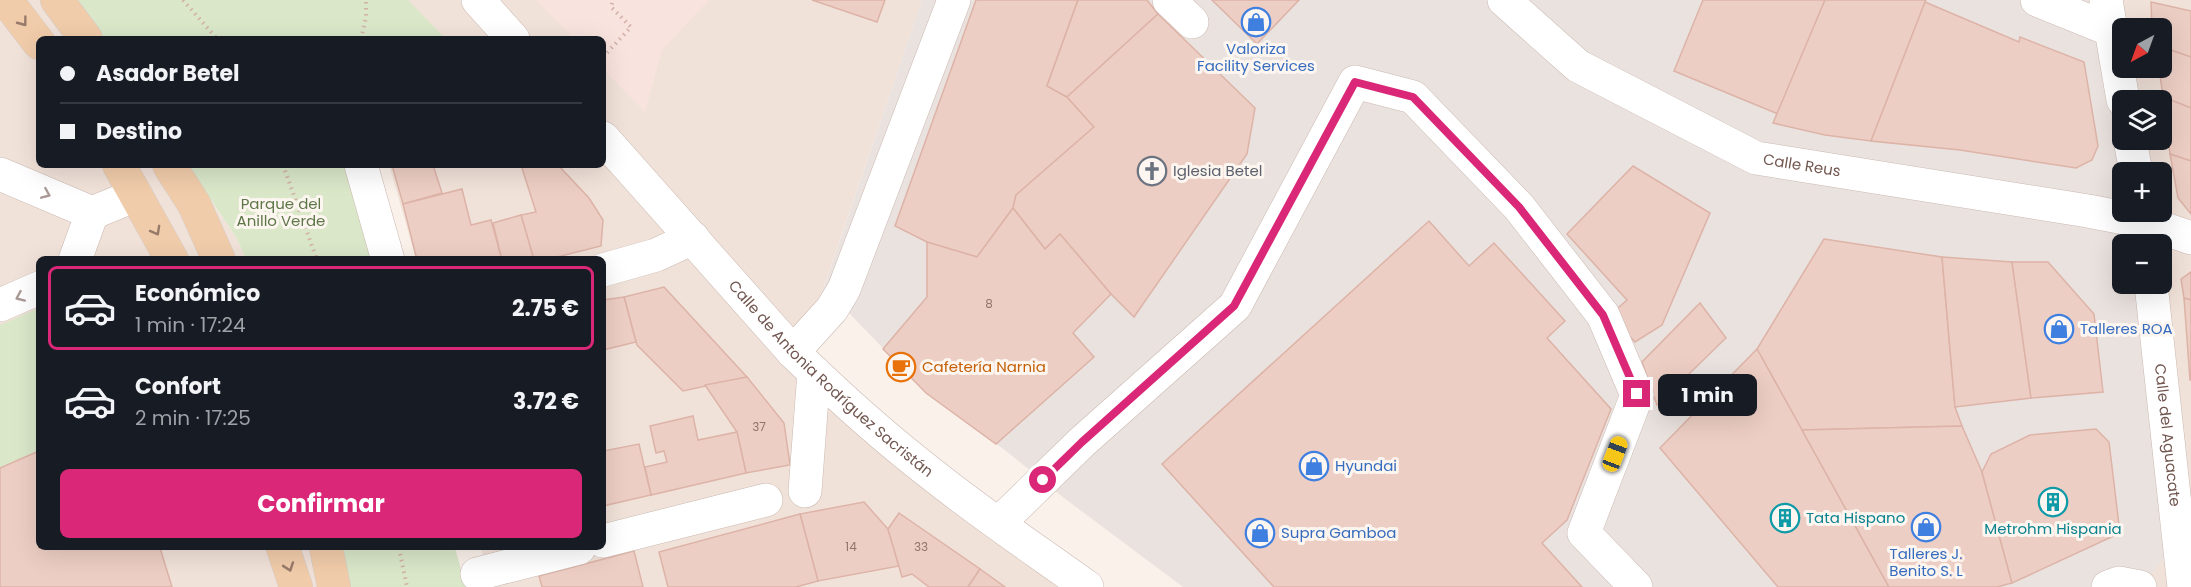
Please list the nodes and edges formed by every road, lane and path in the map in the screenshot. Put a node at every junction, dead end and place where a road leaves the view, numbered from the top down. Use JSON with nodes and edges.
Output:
{"nodes":[{"id":1,"x":6,"y":0,"type":"edge"},
{"id":2,"x":57,"y":0,"type":"edge"},
{"id":3,"x":183,"y":0,"type":"edge"},
{"id":4,"x":366,"y":0,"type":"edge"},
{"id":5,"x":478,"y":0,"type":"edge"},
{"id":6,"x":612,"y":0,"type":"edge"},
{"id":7,"x":954,"y":0,"type":"edge"},
{"id":8,"x":1504,"y":0,"type":"edge"},
{"id":9,"x":2037,"y":0,"type":"edge"},
{"id":10,"x":2108,"y":15,"type":"edge"},
{"id":11,"x":84,"y":36,"type":"edge"},
{"id":12,"x":214,"y":36,"type":"edge"},
{"id":13,"x":362,"y":36,"type":"edge"},
{"id":14,"x":510,"y":36,"type":"edge"},
{"id":15,"x":36,"y":39,"type":"edge"},
{"id":16,"x":606,"y":54,"type":"edge"},
{"id":17,"x":2121,"y":90,"type":"edge"},
{"id":18,"x":606,"y":141,"type":"edge"},
{"id":19,"x":121,"y":168,"type":"edge"},
{"id":20,"x":171,"y":168,"type":"edge"},
{"id":21,"x":284,"y":168,"type":"edge"},
{"id":22,"x":362,"y":168,"type":"edge"},
{"id":23,"x":0,"y":174,"type":"edge"},
{"id":24,"x":136,"y":195,"type":"junction"},
{"id":25,"x":92,"y":213,"type":"junction"},
{"id":26,"x":2145,"y":226,"type":"edge"},
{"id":27,"x":693,"y":238,"type":"junction"},
{"id":28,"x":2191,"y":238,"type":"edge"},
{"id":29,"x":76,"y":256,"type":"edge"},
{"id":30,"x":170,"y":256,"type":"edge"},
{"id":31,"x":217,"y":256,"type":"edge"},
{"id":32,"x":316,"y":256,"type":"edge"},
{"id":33,"x":386,"y":256,"type":"edge"},
{"id":34,"x":606,"y":269,"type":"edge"},
{"id":35,"x":36,"y":289,"type":"edge"},
{"id":36,"x":2152,"y":294,"type":"edge"},
{"id":37,"x":0,"y":305,"type":"edge"},
{"id":38,"x":803,"y":362,"type":"junction"},
{"id":39,"x":805,"y":490,"type":"dead end"},
{"id":40,"x":766,"y":500,"type":"dead end"},
{"id":41,"x":999,"y":523,"type":"junction"},
{"id":42,"x":606,"y":540,"type":"edge"},
{"id":43,"x":284,"y":550,"type":"edge"},
{"id":44,"x":326,"y":550,"type":"edge"},
{"id":45,"x":399,"y":550,"type":"edge"},
{"id":46,"x":569,"y":550,"type":"edge"},
{"id":47,"x":476,"y":569,"type":"edge"},
{"id":48,"x":296,"y":587,"type":"edge"},
{"id":49,"x":334,"y":587,"type":"edge"},
{"id":50,"x":407,"y":587,"type":"edge"},
{"id":51,"x":1087,"y":587,"type":"edge"},
{"id":52,"x":1636,"y":587,"type":"edge"},
{"id":53,"x":2108,"y":587,"type":"edge"},
{"id":54,"x":2140,"y":587,"type":"edge"},
{"id":55,"x":2184,"y":587,"type":"edge"}],
"edges":[{"from":1,"to":15,"type":"main road","one_way":true},
{"from":2,"to":11,"type":"main road"},
{"from":3,"to":12,"type":"path"},
{"from":4,"to":13,"type":"path"},
{"from":5,"to":14,"type":"street"},
{"from":6,"to":16,"type":"path"},
{"from":7,"to":38,"type":"street"},
{"from":8,"to":26,"type":"street","name":"Calle Reus"},
{"from":9,"to":10,"type":"street"},
{"from":10,"to":17,"type":"street"},
{"from":18,"to":27,"type":"street","name":"Calle de Antonia Rodríguez Sacristán"},
{"from":19,"to":24,"type":"main road"},
{"from":20,"to":31,"type":"main road"},
{"from":21,"to":32,"type":"path"},
{"from":22,"to":33,"type":"street"},
{"from":23,"to":25,"type":"street","one_way":true},
{"from":24,"to":25,"type":"street"},
{"from":24,"to":30,"type":"main road","one_way":true},
{"from":25,"to":29,"type":"street"},
{"from":26,"to":28,"type":"street","name":"Calle Reus"},
{"from":27,"to":34,"type":"street"},
{"from":27,"to":38,"type":"street","name":"Calle de Antonia Rodríguez Sacristán"},
{"from":35,"to":37,"type":"street","one_way":true},
{"from":36,"to":55,"type":"street","name":"Calle del Aguacate"},
{"from":38,"to":39,"type":"street"},
{"from":38,"to":41,"type":"street","name":"Calle de Antonia Rodríguez Sacristán"},
{"from":40,"to":42,"type":"street"},
{"from":41,"to":51,"type":"street","name":"Calle de Antonia Rodríguez Sacristán"},
{"from":41,"to":52,"type":"street"},
{"from":43,"to":48,"type":"main road","one_way":true},
{"from":44,"to":49,"type":"main road"},
{"from":45,"to":50,"type":"path"},
{"from":46,"to":47,"type":"street"},
{"from":53,"to":54,"type":"street"}]}
